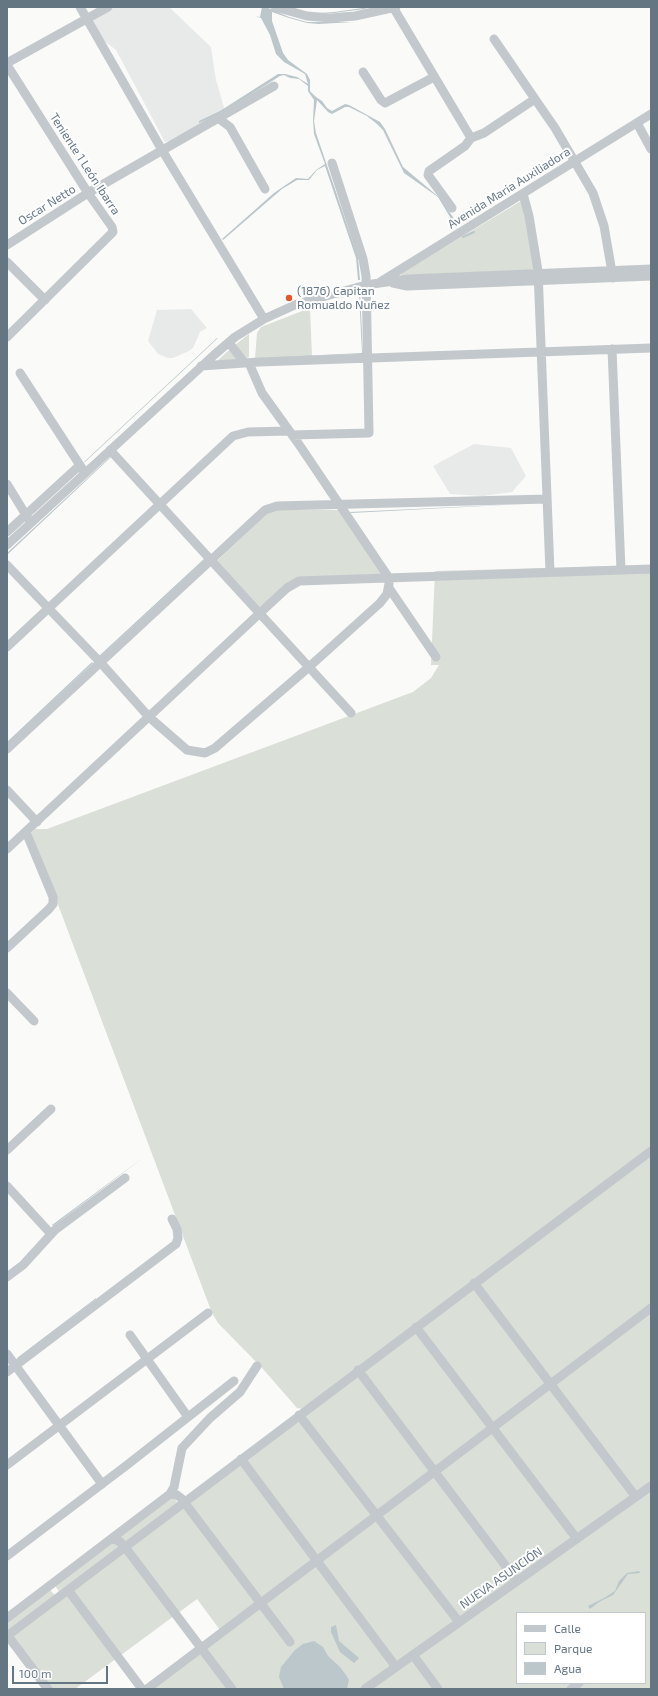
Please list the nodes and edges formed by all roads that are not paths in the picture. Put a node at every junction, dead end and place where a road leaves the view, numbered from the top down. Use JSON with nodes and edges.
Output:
{"nodes":[{"id":1,"x":80,"y":7,"type":"edge"},
{"id":2,"x":108,"y":7,"type":"edge"},
{"id":3,"x":275,"y":7,"type":"edge"},
{"id":4,"x":391,"y":8,"type":"edge"},
{"id":5,"x":86,"y":19,"type":"junction"},
{"id":6,"x":494,"y":39,"type":"dead end"},
{"id":7,"x":7,"y":64,"type":"edge"},
{"id":8,"x":363,"y":72,"type":"dead end"},
{"id":9,"x":434,"y":77,"type":"junction"},
{"id":10,"x":274,"y":86,"type":"dead end"},
{"id":11,"x":535,"y":99,"type":"junction"},
{"id":12,"x":651,"y":114,"type":"edge"},
{"id":13,"x":218,"y":118,"type":"junction"},
{"id":14,"x":637,"y":123,"type":"junction"},
{"id":15,"x":471,"y":138,"type":"junction"},
{"id":16,"x":651,"y":149,"type":"edge"},
{"id":17,"x":162,"y":150,"type":"junction"},
{"id":18,"x":575,"y":161,"type":"junction"},
{"id":19,"x":332,"y":163,"type":"dead end"},
{"id":20,"x":265,"y":189,"type":"dead end"},
{"id":21,"x":88,"y":193,"type":"junction"},
{"id":22,"x":523,"y":194,"type":"junction"},
{"id":23,"x":452,"y":208,"type":"dead end"},
{"id":24,"x":7,"y":245,"type":"edge"},
{"id":25,"x":7,"y":262,"type":"edge"},
{"id":26,"x":651,"y":269,"type":"edge"},
{"id":27,"x":613,"y":274,"type":"junction"},
{"id":28,"x":651,"y":276,"type":"edge"},
{"id":29,"x":538,"y":277,"type":"junction"},
{"id":30,"x":379,"y":283,"type":"junction"},
{"id":31,"x":366,"y":285,"type":"junction"},
{"id":32,"x":45,"y":300,"type":"junction"},
{"id":33,"x":264,"y":319,"type":"junction"},
{"id":34,"x":7,"y":337,"type":"edge"},
{"id":35,"x":229,"y":343,"type":"junction"},
{"id":36,"x":651,"y":348,"type":"edge"},
{"id":37,"x":612,"y":349,"type":"junction"},
{"id":38,"x":541,"y":352,"type":"junction"},
{"id":39,"x":366,"y":358,"type":"junction"},
{"id":40,"x":247,"y":363,"type":"junction"},
{"id":41,"x":201,"y":366,"type":"junction"},
{"id":42,"x":20,"y":373,"type":"dead end"},
{"id":43,"x":291,"y":433,"type":"junction"},
{"id":44,"x":110,"y":450,"type":"junction"},
{"id":45,"x":82,"y":469,"type":"junction"},
{"id":46,"x":7,"y":484,"type":"edge"},
{"id":47,"x":547,"y":499,"type":"junction"},
{"id":48,"x":160,"y":504,"type":"junction"},
{"id":49,"x":340,"y":504,"type":"junction"},
{"id":50,"x":29,"y":519,"type":"junction"},
{"id":51,"x":7,"y":532,"type":"edge"},
{"id":52,"x":7,"y":545,"type":"edge"},
{"id":53,"x":210,"y":559,"type":"junction"},
{"id":54,"x":7,"y":565,"type":"edge"},
{"id":55,"x":651,"y":569,"type":"edge"},
{"id":56,"x":621,"y":570,"type":"junction"},
{"id":57,"x":550,"y":572,"type":"junction"},
{"id":58,"x":389,"y":578,"type":"junction"},
{"id":59,"x":389,"y":588,"type":"junction"},
{"id":60,"x":48,"y":608,"type":"junction"},
{"id":61,"x":260,"y":613,"type":"junction"},
{"id":62,"x":7,"y":647,"type":"edge"},
{"id":63,"x":436,"y":657,"type":"dead end"},
{"id":64,"x":100,"y":662,"type":"junction"},
{"id":65,"x":309,"y":667,"type":"junction"},
{"id":66,"x":351,"y":713,"type":"dead end"},
{"id":67,"x":149,"y":717,"type":"junction"},
{"id":68,"x":7,"y":749,"type":"edge"},
{"id":69,"x":7,"y":790,"type":"edge"},
{"id":70,"x":37,"y":822,"type":"junction"},
{"id":71,"x":26,"y":832,"type":"junction"},
{"id":72,"x":7,"y":849,"type":"edge"},
{"id":73,"x":7,"y":948,"type":"edge"},
{"id":74,"x":7,"y":992,"type":"edge"},
{"id":75,"x":34,"y":1022,"type":"dead end"},
{"id":76,"x":51,"y":1109,"type":"dead end"},
{"id":77,"x":7,"y":1150,"type":"edge"},
{"id":78,"x":651,"y":1150,"type":"edge"},
{"id":79,"x":125,"y":1178,"type":"dead end"},
{"id":80,"x":7,"y":1186,"type":"edge"},
{"id":81,"x":172,"y":1219,"type":"dead end"},
{"id":82,"x":51,"y":1234,"type":"junction"},
{"id":83,"x":7,"y":1277,"type":"edge"},
{"id":84,"x":474,"y":1283,"type":"junction"},
{"id":85,"x":651,"y":1308,"type":"edge"},
{"id":86,"x":208,"y":1313,"type":"dead end"},
{"id":87,"x":416,"y":1327,"type":"junction"},
{"id":88,"x":130,"y":1335,"type":"dead end"},
{"id":89,"x":7,"y":1354,"type":"edge"},
{"id":90,"x":146,"y":1359,"type":"junction"},
{"id":91,"x":15,"y":1366,"type":"junction"},
{"id":92,"x":257,"y":1366,"type":"dead end"},
{"id":93,"x":358,"y":1370,"type":"junction"},
{"id":94,"x":7,"y":1372,"type":"edge"},
{"id":95,"x":234,"y":1381,"type":"dead end"},
{"id":96,"x":551,"y":1384,"type":"junction"},
{"id":97,"x":299,"y":1415,"type":"junction"},
{"id":98,"x":188,"y":1417,"type":"junction"},
{"id":99,"x":59,"y":1425,"type":"junction"},
{"id":100,"x":493,"y":1428,"type":"junction"},
{"id":101,"x":242,"y":1459,"type":"junction"},
{"id":102,"x":7,"y":1465,"type":"edge"},
{"id":103,"x":435,"y":1472,"type":"junction"},
{"id":104,"x":102,"y":1484,"type":"junction"},
{"id":105,"x":651,"y":1486,"type":"edge"},
{"id":106,"x":170,"y":1494,"type":"junction"},
{"id":107,"x":636,"y":1497,"type":"junction"},
{"id":108,"x":183,"y":1503,"type":"junction"},
{"id":109,"x":377,"y":1516,"type":"junction"},
{"id":110,"x":112,"y":1539,"type":"junction"},
{"id":111,"x":577,"y":1539,"type":"junction"},
{"id":112,"x":125,"y":1547,"type":"junction"},
{"id":113,"x":7,"y":1556,"type":"edge"},
{"id":114,"x":317,"y":1560,"type":"junction"},
{"id":115,"x":517,"y":1581,"type":"junction"},
{"id":116,"x":68,"y":1590,"type":"junction"},
{"id":117,"x":260,"y":1604,"type":"junction"},
{"id":118,"x":7,"y":1618,"type":"edge"},
{"id":119,"x":459,"y":1622,"type":"junction"},
{"id":120,"x":7,"y":1636,"type":"edge"},
{"id":121,"x":290,"y":1642,"type":"dead end"},
{"id":122,"x":201,"y":1648,"type":"junction"},
{"id":123,"x":413,"y":1655,"type":"junction"},
{"id":124,"x":396,"y":1666,"type":"junction"},
{"id":125,"x":48,"y":1689,"type":"edge"},
{"id":126,"x":142,"y":1689,"type":"edge"},
{"id":127,"x":147,"y":1689,"type":"edge"},
{"id":128,"x":232,"y":1689,"type":"edge"},
{"id":129,"x":365,"y":1689,"type":"edge"},
{"id":130,"x":438,"y":1689,"type":"edge"}],
"edges":[{"from":1,"to":5,"type":"street"},
{"from":2,"to":5,"type":"street"},
{"from":3,"to":4,"type":"street"},
{"from":4,"to":9,"type":"street"},
{"from":5,"to":7,"type":"street"},
{"from":5,"to":17,"type":"street"},
{"from":6,"to":11,"type":"street"},
{"from":7,"to":21,"type":"street","name":"Teniente 1 León Ibarra"},
{"from":8,"to":9,"type":"street"},
{"from":9,"to":15,"type":"street"},
{"from":10,"to":13,"type":"street","name":"Oscar Netto"},
{"from":11,"to":15,"type":"street"},
{"from":11,"to":18,"type":"street"},
{"from":12,"to":14,"type":"street","name":"Avenida Maria Auxiliadora"},
{"from":13,"to":17,"type":"street","name":"Oscar Netto"},
{"from":13,"to":20,"type":"street"},
{"from":14,"to":16,"type":"street"},
{"from":14,"to":18,"type":"street","name":"Avenida Maria Auxiliadora"},
{"from":15,"to":23,"type":"street"},
{"from":17,"to":21,"type":"street","name":"Oscar Netto"},
{"from":17,"to":33,"type":"street"},
{"from":18,"to":22,"type":"street","name":"Avenida Maria Auxiliadora"},
{"from":18,"to":27,"type":"street"},
{"from":19,"to":31,"type":"street"},
{"from":21,"to":24,"type":"street","name":"Oscar Netto"},
{"from":21,"to":32,"type":"street","name":"Teniente 1 León Ibarra"},
{"from":22,"to":29,"type":"street"},
{"from":22,"to":30,"type":"street","name":"Avenida Maria Auxiliadora"},
{"from":25,"to":32,"type":"street"},
{"from":26,"to":27,"type":"street"},
{"from":27,"to":28,"type":"street"},
{"from":27,"to":29,"type":"street"},
{"from":29,"to":30,"type":"street"},
{"from":29,"to":38,"type":"street"},
{"from":30,"to":31,"type":"street"},
{"from":31,"to":33,"type":"street"},
{"from":31,"to":39,"type":"street"},
{"from":32,"to":34,"type":"street","name":"Teniente 1 León Ibarra"},
{"from":33,"to":35,"type":"street"},
{"from":35,"to":40,"type":"street"},
{"from":35,"to":41,"type":"street"},
{"from":36,"to":37,"type":"street"},
{"from":37,"to":38,"type":"street"},
{"from":37,"to":56,"type":"street"},
{"from":38,"to":39,"type":"street"},
{"from":38,"to":47,"type":"street"},
{"from":39,"to":40,"type":"street"},
{"from":39,"to":43,"type":"street"},
{"from":40,"to":41,"type":"street"},
{"from":40,"to":43,"type":"street"},
{"from":41,"to":44,"type":"street"},
{"from":42,"to":45,"type":"street"},
{"from":43,"to":48,"type":"street"},
{"from":43,"to":49,"type":"street"},
{"from":44,"to":45,"type":"street"},
{"from":44,"to":48,"type":"street"},
{"from":45,"to":50,"type":"street"},
{"from":46,"to":50,"type":"street"},
{"from":47,"to":49,"type":"street"},
{"from":47,"to":57,"type":"street"},
{"from":48,"to":53,"type":"street"},
{"from":48,"to":60,"type":"street"},
{"from":49,"to":53,"type":"street"},
{"from":49,"to":58,"type":"street"},
{"from":50,"to":51,"type":"street"},
{"from":50,"to":52,"type":"street"},
{"from":53,"to":61,"type":"street"},
{"from":53,"to":64,"type":"street"},
{"from":54,"to":60,"type":"street"},
{"from":55,"to":56,"type":"street"},
{"from":56,"to":57,"type":"street"},
{"from":57,"to":58,"type":"street"},
{"from":58,"to":59,"type":"street"},
{"from":58,"to":61,"type":"street"},
{"from":59,"to":63,"type":"street"},
{"from":59,"to":65,"type":"street"},
{"from":60,"to":62,"type":"street"},
{"from":60,"to":64,"type":"street"},
{"from":61,"to":65,"type":"street"},
{"from":61,"to":67,"type":"street"},
{"from":64,"to":67,"type":"street"},
{"from":64,"to":68,"type":"street"},
{"from":65,"to":66,"type":"street"},
{"from":65,"to":67,"type":"street"},
{"from":67,"to":70,"type":"street"},
{"from":69,"to":70,"type":"street"},
{"from":70,"to":71,"type":"street"},
{"from":71,"to":72,"type":"street"},
{"from":71,"to":73,"type":"street"},
{"from":74,"to":75,"type":"street"},
{"from":76,"to":77,"type":"street"},
{"from":78,"to":84,"type":"street"},
{"from":79,"to":82,"type":"street"},
{"from":80,"to":82,"type":"street"},
{"from":81,"to":91,"type":"street"},
{"from":82,"to":83,"type":"street"},
{"from":84,"to":87,"type":"street"},
{"from":84,"to":96,"type":"street"},
{"from":85,"to":96,"type":"street"},
{"from":86,"to":90,"type":"street"},
{"from":87,"to":93,"type":"street"},
{"from":87,"to":100,"type":"street"},
{"from":88,"to":90,"type":"street"},
{"from":89,"to":91,"type":"street"},
{"from":90,"to":98,"type":"street"},
{"from":90,"to":99,"type":"street"},
{"from":91,"to":94,"type":"street"},
{"from":91,"to":99,"type":"street"},
{"from":92,"to":106,"type":"street"},
{"from":93,"to":97,"type":"street"},
{"from":93,"to":103,"type":"street"},
{"from":95,"to":98,"type":"street"},
{"from":96,"to":100,"type":"street"},
{"from":96,"to":107,"type":"street"},
{"from":97,"to":101,"type":"street"},
{"from":97,"to":109,"type":"street"},
{"from":98,"to":104,"type":"street"},
{"from":99,"to":102,"type":"street"},
{"from":99,"to":104,"type":"street"},
{"from":100,"to":103,"type":"street"},
{"from":100,"to":111,"type":"street"},
{"from":101,"to":108,"type":"street"},
{"from":101,"to":114,"type":"street"},
{"from":103,"to":109,"type":"street"},
{"from":103,"to":115,"type":"street"},
{"from":104,"to":113,"type":"street"},
{"from":105,"to":107,"type":"street","name":"NUEVA ASUNCIÓN"},
{"from":106,"to":108,"type":"street"},
{"from":106,"to":110,"type":"street"},
{"from":107,"to":111,"type":"street","name":"NUEVA ASUNCIÓN"},
{"from":108,"to":112,"type":"street"},
{"from":108,"to":117,"type":"street"},
{"from":109,"to":114,"type":"street"},
{"from":109,"to":119,"type":"street"},
{"from":110,"to":112,"type":"street"},
{"from":110,"to":118,"type":"street"},
{"from":111,"to":115,"type":"street","name":"NUEVA ASUNCIÓN"},
{"from":112,"to":116,"type":"street"},
{"from":112,"to":122,"type":"street"},
{"from":114,"to":117,"type":"street"},
{"from":114,"to":124,"type":"street"},
{"from":115,"to":119,"type":"street","name":"NUEVA ASUNCIÓN"},
{"from":116,"to":120,"type":"street"},
{"from":116,"to":126,"type":"street"},
{"from":117,"to":121,"type":"street"},
{"from":117,"to":122,"type":"street"},
{"from":119,"to":123,"type":"street","name":"NUEVA ASUNCIÓN"},
{"from":120,"to":125,"type":"street"},
{"from":122,"to":127,"type":"street"},
{"from":122,"to":128,"type":"street"},
{"from":123,"to":124,"type":"street","name":"NUEVA ASUNCIÓN"},
{"from":123,"to":130,"type":"street"},
{"from":124,"to":129,"type":"street","name":"NUEVA ASUNCIÓN"}]}
